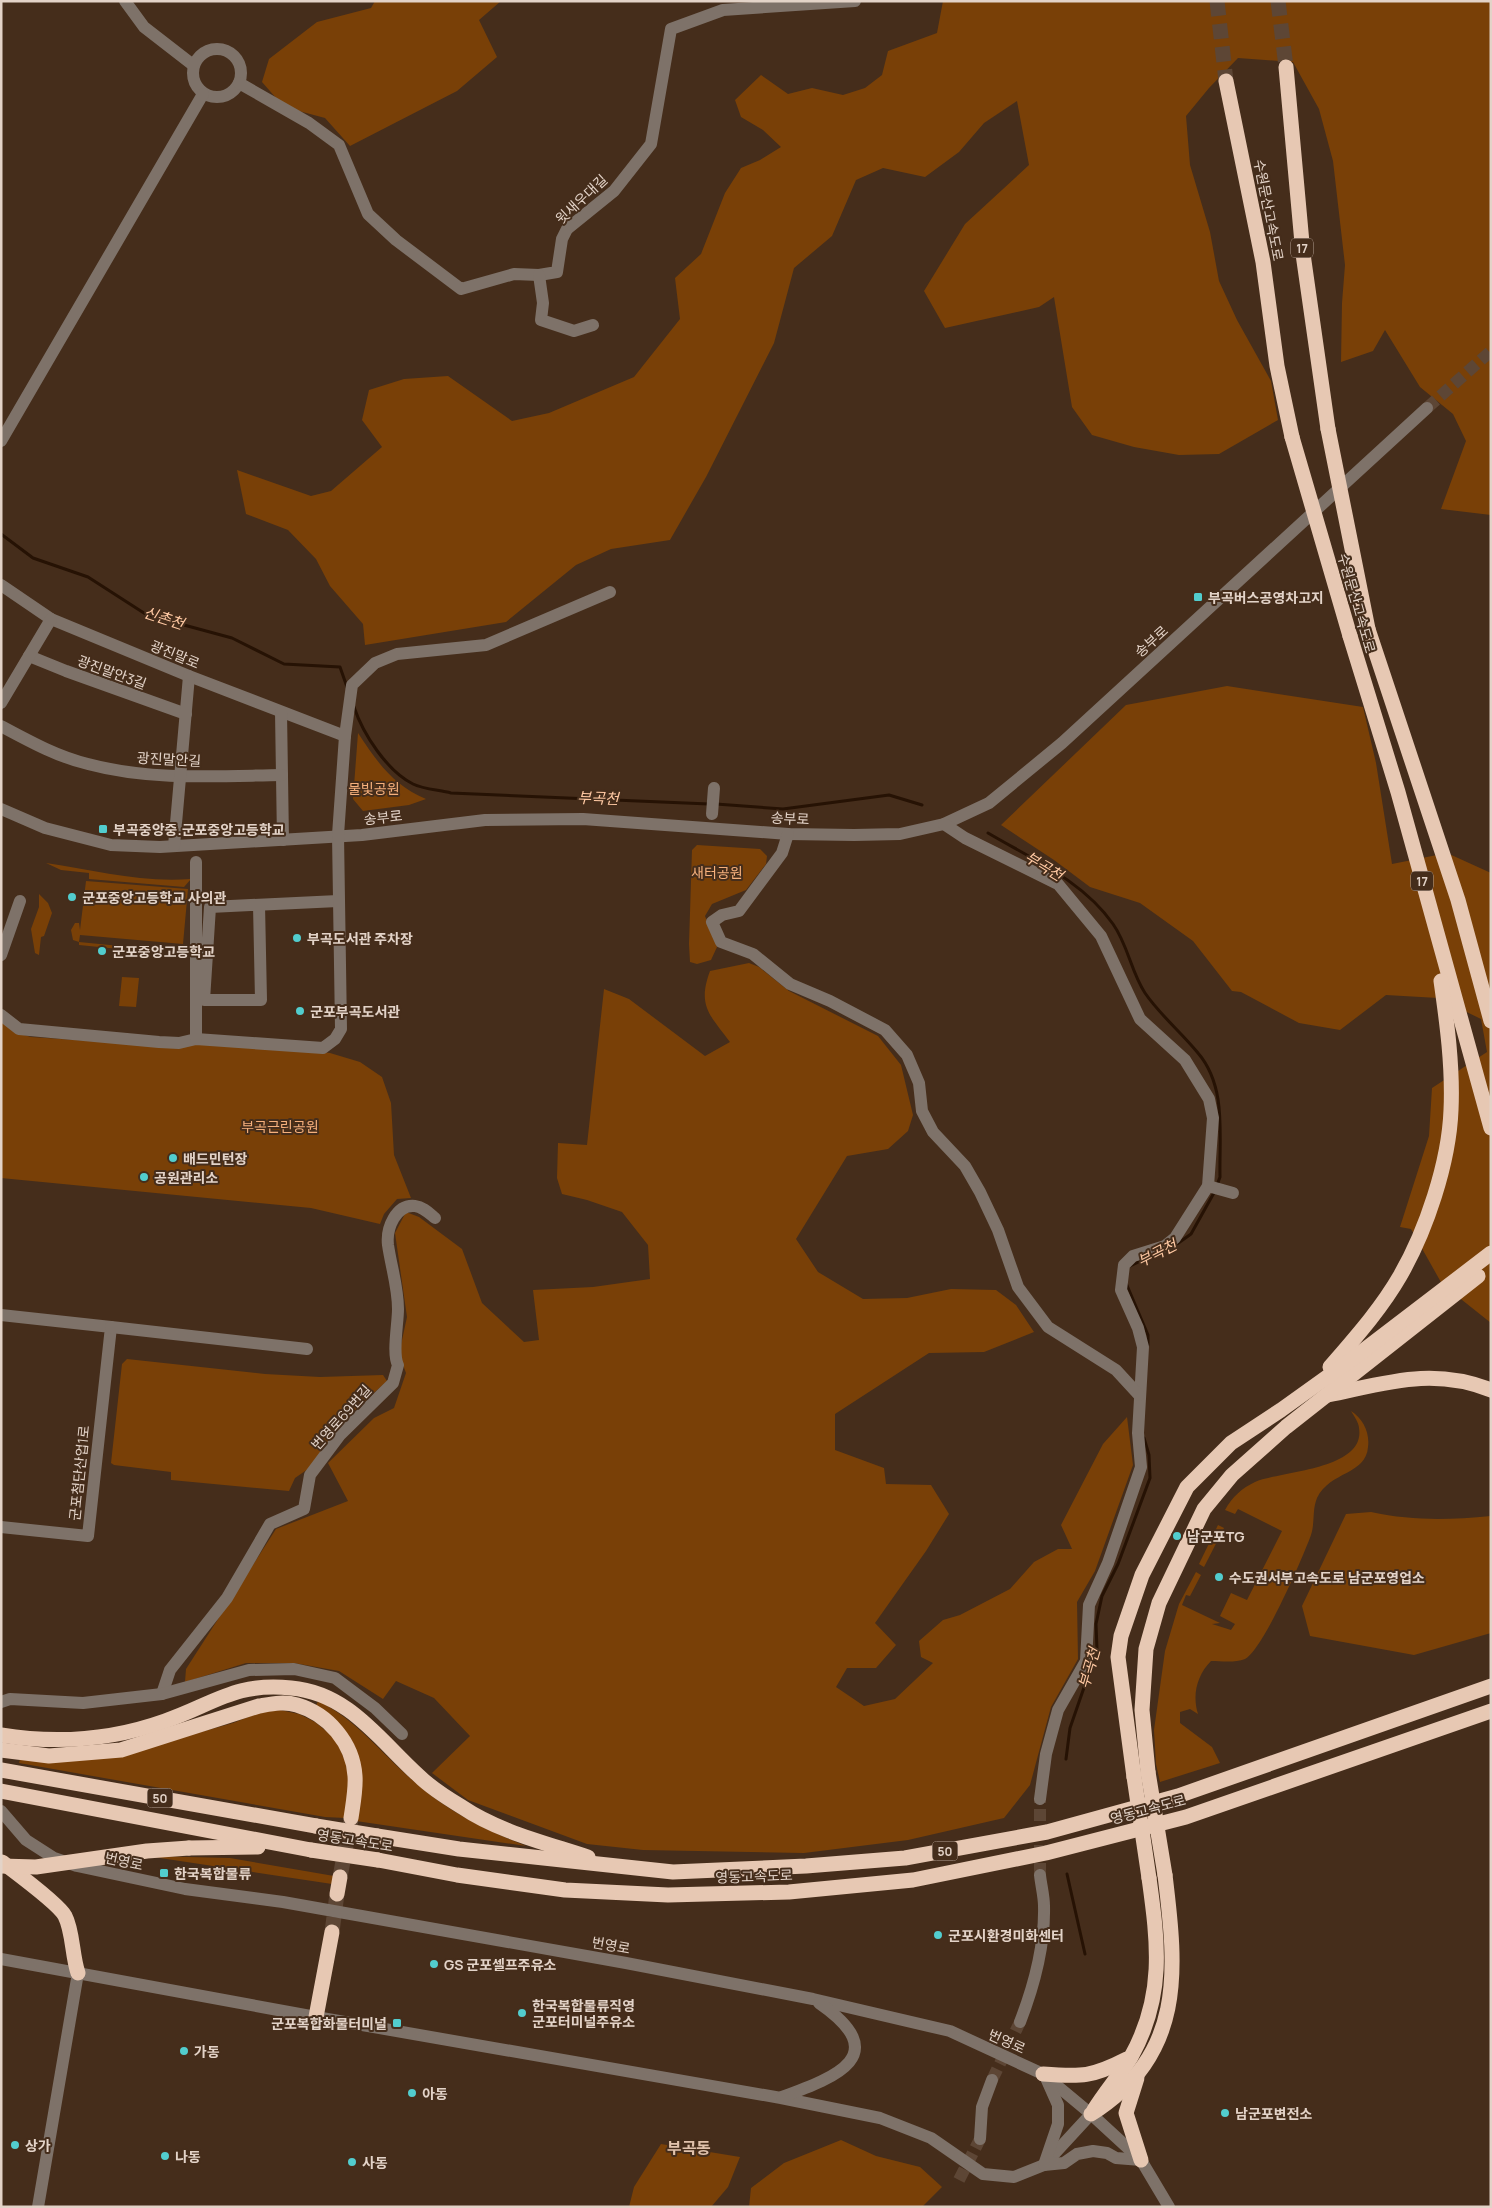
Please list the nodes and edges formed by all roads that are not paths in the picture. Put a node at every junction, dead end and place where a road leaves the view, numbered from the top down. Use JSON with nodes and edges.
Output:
{"nodes":[{"id":1,"x":125,"y":1,"type":"edge"},
{"id":2,"x":855,"y":1,"type":"edge"},
{"id":3,"x":197,"y":60,"type":"junction"},
{"id":4,"x":1286,"y":67,"type":"tunnel mouth"},
{"id":5,"x":1226,"y":80,"type":"tunnel mouth"},
{"id":6,"x":239,"y":83,"type":"junction"},
{"id":7,"x":203,"y":94,"type":"junction"},
{"id":8,"x":539,"y":275,"type":"junction"},
{"id":9,"x":593,"y":325,"type":"dead end"},
{"id":10,"x":1427,"y":408,"type":"tunnel mouth"},
{"id":11,"x":1,"y":441,"type":"edge"},
{"id":12,"x":1,"y":584,"type":"edge"},
{"id":13,"x":610,"y":592,"type":"dead end"},
{"id":14,"x":51,"y":619,"type":"junction"},
{"id":15,"x":29,"y":656,"type":"junction"},
{"id":16,"x":189,"y":676,"type":"junction"},
{"id":17,"x":1,"y":702,"type":"edge"},
{"id":18,"x":282,"y":712,"type":"junction"},
{"id":19,"x":186,"y":714,"type":"junction"},
{"id":20,"x":1,"y":726,"type":"edge"},
{"id":21,"x":346,"y":729,"type":"junction"},
{"id":22,"x":282,"y":775,"type":"junction"},
{"id":23,"x":180,"y":776,"type":"junction"},
{"id":24,"x":714,"y":788,"type":"dead end"},
{"id":25,"x":1,"y":809,"type":"edge"},
{"id":26,"x":712,"y":814,"type":"dead end"},
{"id":27,"x":944,"y":824,"type":"junction"},
{"id":28,"x":788,"y":834,"type":"junction"},
{"id":29,"x":338,"y":835,"type":"junction"},
{"id":30,"x":283,"y":840,"type":"junction"},
{"id":31,"x":174,"y":846,"type":"junction"},
{"id":32,"x":196,"y":862,"type":"dead end"},
{"id":33,"x":20,"y":901,"type":"dead end"},
{"id":34,"x":338,"y":901,"type":"junction"},
{"id":35,"x":260,"y":905,"type":"junction"},
{"id":36,"x":1432,"y":920,"type":"junction"},
{"id":37,"x":1,"y":955,"type":"edge"},
{"id":38,"x":1,"y":1015,"type":"edge"},
{"id":39,"x":1491,"y":1021,"type":"edge"},
{"id":40,"x":196,"y":1039,"type":"junction"},
{"id":41,"x":1491,"y":1128,"type":"edge"},
{"id":42,"x":1208,"y":1186,"type":"junction"},
{"id":43,"x":1233,"y":1193,"type":"dead end"},
{"id":44,"x":435,"y":1218,"type":"dead end"},
{"id":45,"x":1491,"y":1253,"type":"edge"},
{"id":46,"x":1491,"y":1266,"type":"edge"},
{"id":47,"x":1,"y":1315,"type":"edge"},
{"id":48,"x":111,"y":1327,"type":"junction"},
{"id":49,"x":307,"y":1348,"type":"dead end"},
{"id":50,"x":1319,"y":1390,"type":"junction"},
{"id":51,"x":1491,"y":1390,"type":"edge"},
{"id":52,"x":1139,"y":1395,"type":"junction"},
{"id":53,"x":1,"y":1527,"type":"edge"},
{"id":54,"x":1491,"y":1686,"type":"edge"},
{"id":55,"x":162,"y":1694,"type":"junction"},
{"id":56,"x":1,"y":1702,"type":"edge"},
{"id":57,"x":1491,"y":1711,"type":"edge"},
{"id":58,"x":1,"y":1734,"type":"edge"},
{"id":59,"x":402,"y":1734,"type":"dead end"},
{"id":60,"x":1,"y":1750,"type":"edge"},
{"id":61,"x":3,"y":1770,"type":"edge"},
{"id":62,"x":8,"y":1793,"type":"edge"},
{"id":63,"x":1040,"y":1799,"type":"tunnel mouth"},
{"id":64,"x":1,"y":1811,"type":"edge"},
{"id":65,"x":351,"y":1818,"type":"tunnel mouth"},
{"id":66,"x":294,"y":1847,"type":"junction"},
{"id":67,"x":1,"y":1861,"type":"edge"},
{"id":68,"x":1,"y":1866,"type":"edge"},
{"id":69,"x":616,"y":1866,"type":"junction"},
{"id":70,"x":1040,"y":1875,"type":"tunnel mouth"},
{"id":71,"x":340,"y":1877,"type":"tunnel mouth"},
{"id":72,"x":337,"y":1894,"type":"tunnel mouth"},
{"id":73,"x":332,"y":1932,"type":"tunnel mouth"},
{"id":74,"x":1,"y":1959,"type":"edge"},
{"id":75,"x":78,"y":1973,"type":"junction"},
{"id":76,"x":813,"y":1999,"type":"junction"},
{"id":77,"x":316,"y":2017,"type":"junction"},
{"id":78,"x":1020,"y":2022,"type":"tunnel mouth"},
{"id":79,"x":1130,"y":2058,"type":"junction"},
{"id":80,"x":1044,"y":2074,"type":"junction"},
{"id":81,"x":1138,"y":2075,"type":"junction"},
{"id":82,"x":992,"y":2080,"type":"tunnel mouth"},
{"id":83,"x":781,"y":2098,"type":"junction"},
{"id":84,"x":1092,"y":2114,"type":"junction"},
{"id":85,"x":980,"y":2139,"type":"tunnel mouth"},
{"id":86,"x":1141,"y":2160,"type":"junction"},
{"id":87,"x":1044,"y":2165,"type":"junction"},
{"id":88,"x":38,"y":2207,"type":"edge"},
{"id":89,"x":1169,"y":2207,"type":"edge"}],
"edges":[{"from":1,"to":3,"type":"street"},
{"from":2,"to":8,"type":"street","name":"윗새우대길"},
{"from":3,"to":6,"type":"street"},
{"from":3,"to":7,"type":"street"},
{"from":4,"to":39,"type":"highway","name":"수원문산고속도로","number":"17","bridge":true},
{"from":5,"to":36,"type":"highway","name":"수원문산고속도로","number":"17","bridge":true},
{"from":6,"to":7,"type":"street"},
{"from":6,"to":8,"type":"street","name":"윗새우대길"},
{"from":7,"to":11,"type":"street"},
{"from":8,"to":9,"type":"street"},
{"from":10,"to":27,"type":"street","name":"송부로"},
{"from":12,"to":14,"type":"street","name":"광진말로"},
{"from":13,"to":21,"type":"street"},
{"from":14,"to":15,"type":"street"},
{"from":14,"to":16,"type":"street","name":"광진말로"},
{"from":15,"to":17,"type":"street"},
{"from":15,"to":19,"type":"street","name":"광진말안3길"},
{"from":16,"to":18,"type":"street","name":"광진말로"},
{"from":16,"to":19,"type":"street"},
{"from":18,"to":21,"type":"street","name":"광진말로"},
{"from":18,"to":22,"type":"street"},
{"from":19,"to":23,"type":"street"},
{"from":20,"to":23,"type":"street","name":"광진말안길"},
{"from":21,"to":29,"type":"street"},
{"from":22,"to":23,"type":"street","name":"광진말안길"},
{"from":22,"to":30,"type":"street"},
{"from":23,"to":31,"type":"street"},
{"from":24,"to":26,"type":"street"},
{"from":25,"to":31,"type":"street","name":"송부로"},
{"from":27,"to":28,"type":"street","name":"송부로"},
{"from":27,"to":42,"type":"street"},
{"from":28,"to":29,"type":"street","name":"송부로"},
{"from":28,"to":52,"type":"street"},
{"from":29,"to":30,"type":"street","name":"송부로"},
{"from":29,"to":34,"type":"street"},
{"from":30,"to":31,"type":"street","name":"송부로"},
{"from":32,"to":40,"type":"street"},
{"from":33,"to":37,"type":"street"},
{"from":34,"to":35,"type":"street"},
{"from":34,"to":40,"type":"street"},
{"from":35,"to":35,"type":"street"},
{"from":36,"to":41,"type":"highway","name":"수원문산고속도로","number":"17"},
{"from":36,"to":50,"type":"highway"},
{"from":38,"to":40,"type":"street"},
{"from":42,"to":43,"type":"street"},
{"from":42,"to":52,"type":"street"},
{"from":44,"to":55,"type":"street","name":"번영로69번길"},
{"from":45,"to":50,"type":"highway"},
{"from":46,"to":50,"type":"highway"},
{"from":47,"to":48,"type":"street"},
{"from":48,"to":49,"type":"street"},
{"from":48,"to":53,"type":"street","name":"군포첨단산업1로"},
{"from":50,"to":51,"type":"highway"},
{"from":50,"to":79,"type":"highway","bridge":true},
{"from":50,"to":81,"type":"highway","bridge":true},
{"from":52,"to":63,"type":"street"},
{"from":54,"to":69,"type":"highway","name":"영동고속도로","number":"50"},
{"from":55,"to":56,"type":"street"},
{"from":55,"to":59,"type":"street"},
{"from":57,"to":66,"type":"highway","name":"영동고속도로","number":"50","bridge":true},
{"from":58,"to":69,"type":"highway"},
{"from":60,"to":65,"type":"highway"},
{"from":61,"to":69,"type":"highway","name":"영동고속도로","number":"50","bridge":true},
{"from":62,"to":66,"type":"highway","name":"영동고속도로","number":"50"},
{"from":64,"to":76,"type":"street","name":"번영로"},
{"from":66,"to":68,"type":"highway","bridge":true},
{"from":67,"to":75,"type":"highway"},
{"from":70,"to":78,"type":"street"},
{"from":71,"to":72,"type":"highway"},
{"from":73,"to":77,"type":"highway"},
{"from":74,"to":75,"type":"street"},
{"from":75,"to":77,"type":"street"},
{"from":75,"to":88,"type":"street"},
{"from":76,"to":80,"type":"street","name":"번영로"},
{"from":76,"to":83,"type":"street"},
{"from":77,"to":83,"type":"street"},
{"from":79,"to":80,"type":"highway"},
{"from":79,"to":84,"type":"highway"},
{"from":80,"to":84,"type":"street","name":"번영로"},
{"from":80,"to":87,"type":"street"},
{"from":81,"to":84,"type":"highway"},
{"from":81,"to":86,"type":"highway"},
{"from":82,"to":85,"type":"street"},
{"from":83,"to":87,"type":"street"},
{"from":84,"to":86,"type":"street","name":"번영로"},
{"from":84,"to":87,"type":"street"},
{"from":86,"to":87,"type":"street"},
{"from":86,"to":89,"type":"street","name":"번영로"}]}
